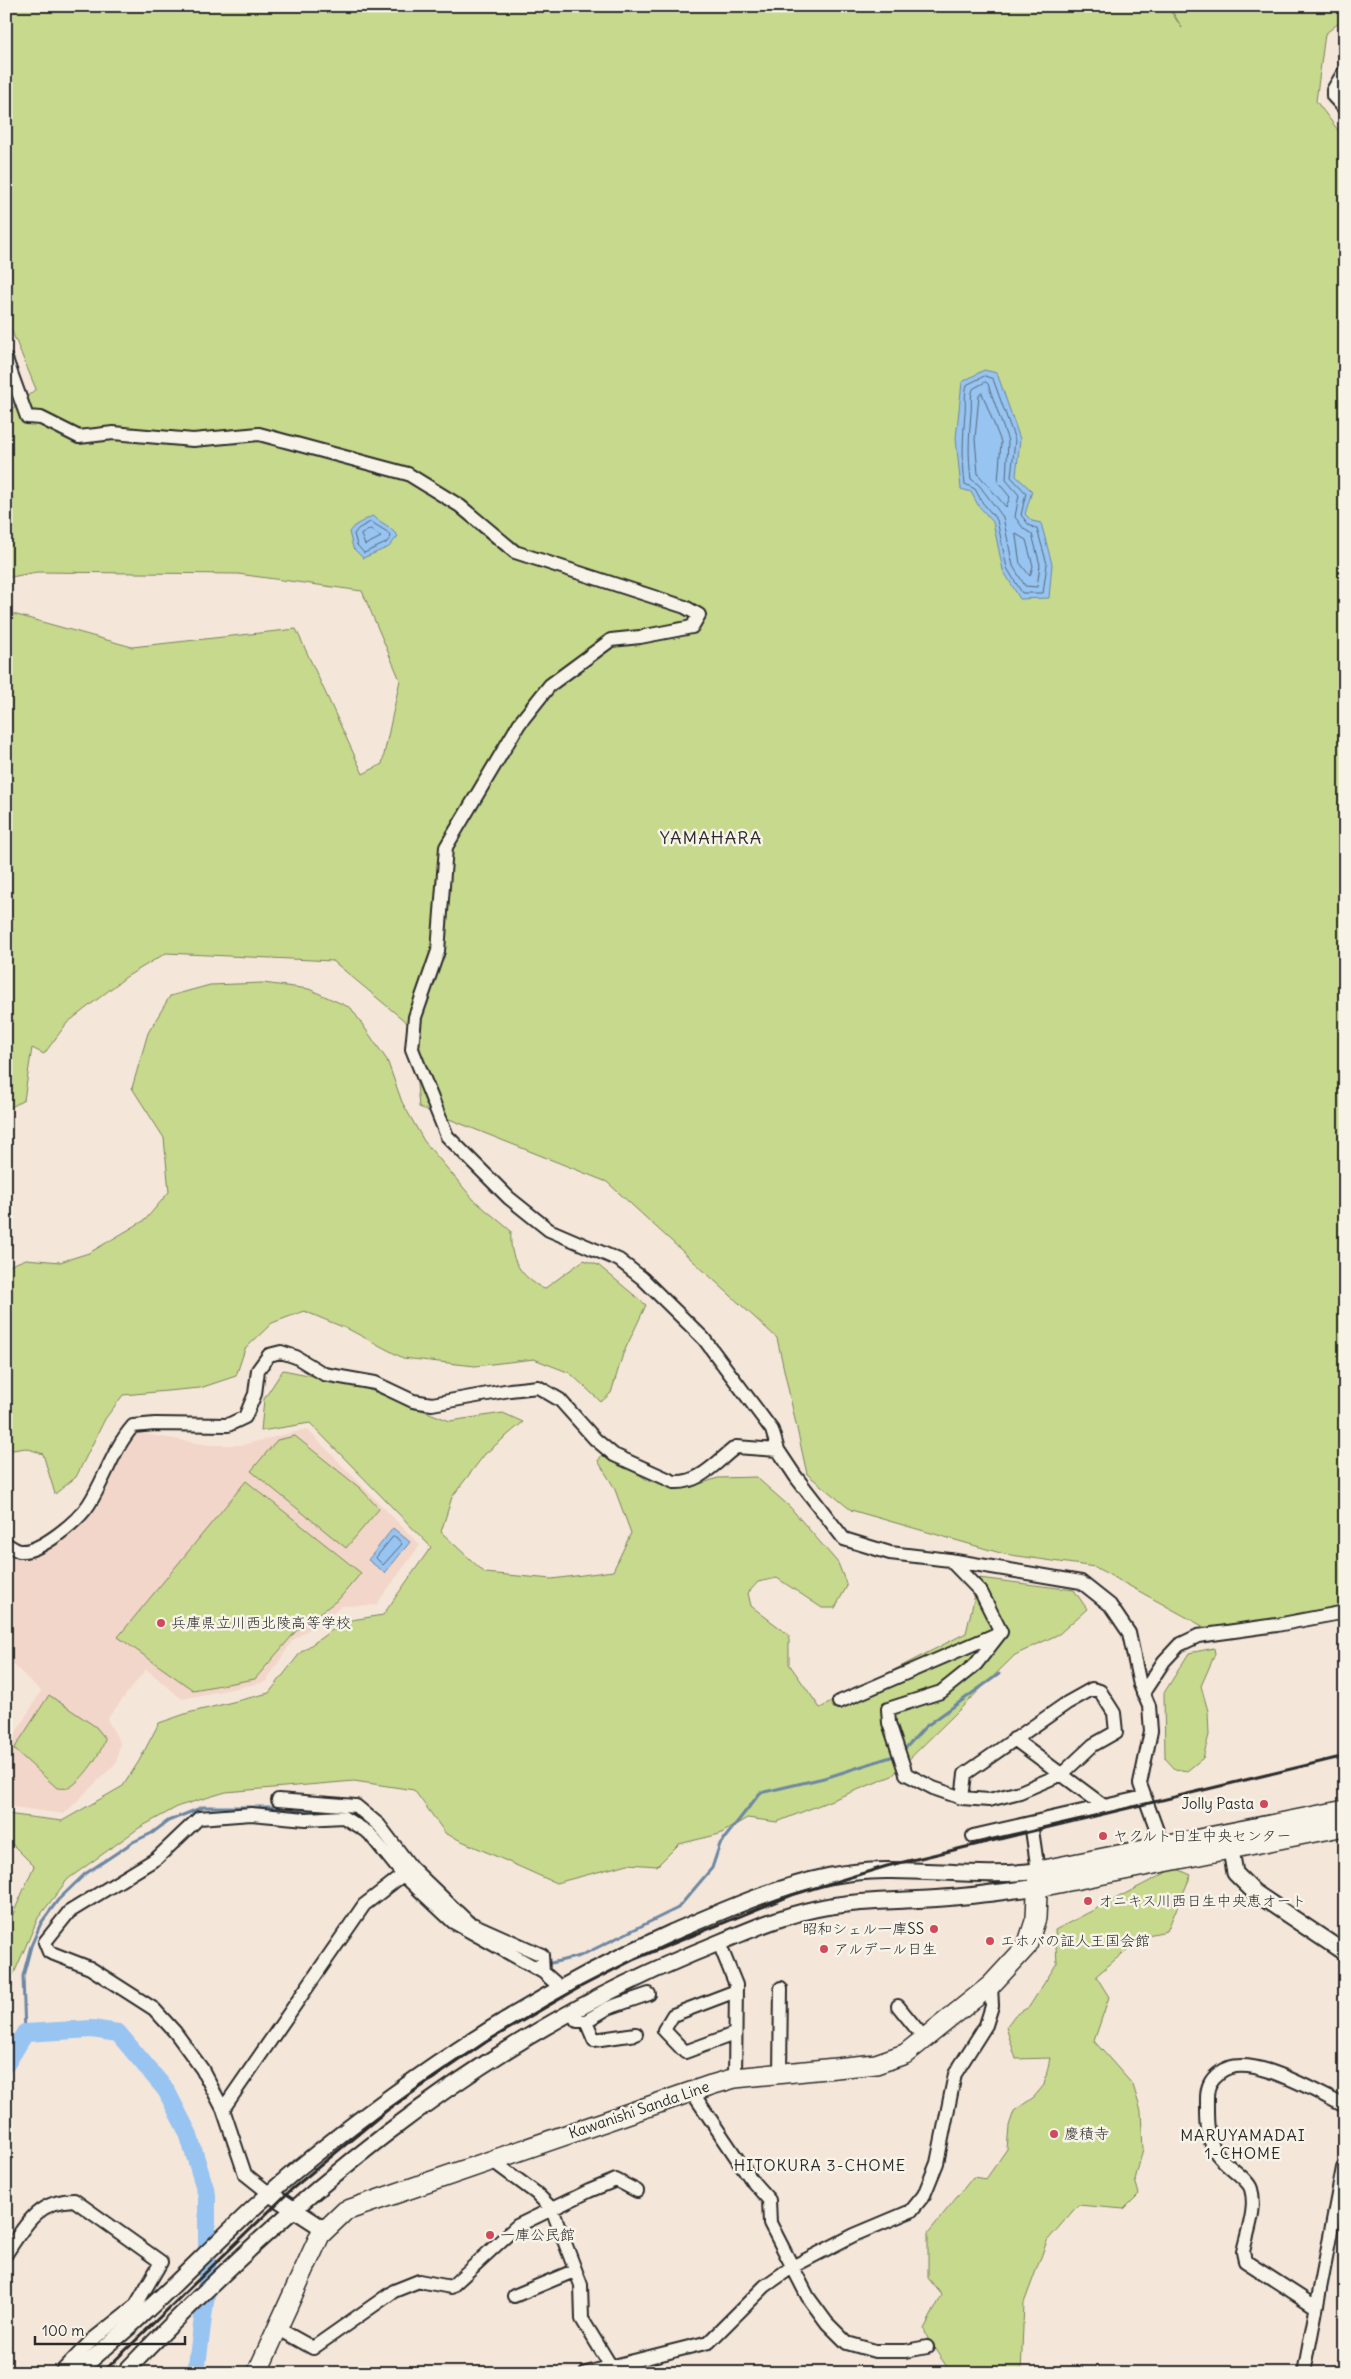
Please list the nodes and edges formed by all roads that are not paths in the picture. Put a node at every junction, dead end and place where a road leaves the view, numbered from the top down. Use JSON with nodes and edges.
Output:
{"nodes":[{"id":1,"x":1345,"y":70,"type":"edge"},
{"id":2,"x":1345,"y":109,"type":"edge"},
{"id":3,"x":6,"y":359,"type":"edge"},
{"id":4,"x":778,"y":1450,"type":"junction"},
{"id":5,"x":6,"y":1544,"type":"edge"},
{"id":6,"x":950,"y":1560,"type":"junction"},
{"id":7,"x":1345,"y":1612,"type":"edge"},
{"id":8,"x":1001,"y":1632,"type":"junction"},
{"id":9,"x":1143,"y":1693,"type":"junction"},
{"id":10,"x":839,"y":1702,"type":"dead end"},
{"id":11,"x":1014,"y":1739,"type":"junction"},
{"id":12,"x":1062,"y":1774,"type":"junction"},
{"id":13,"x":1144,"y":1797,"type":"junction"},
{"id":14,"x":962,"y":1798,"type":"junction"},
{"id":15,"x":278,"y":1800,"type":"dead end"},
{"id":16,"x":1104,"y":1806,"type":"junction"},
{"id":17,"x":1345,"y":1810,"type":"edge"},
{"id":18,"x":1031,"y":1822,"type":"junction"},
{"id":19,"x":1345,"y":1826,"type":"edge"},
{"id":20,"x":973,"y":1836,"type":"dead end"},
{"id":21,"x":1230,"y":1841,"type":"junction"},
{"id":22,"x":1163,"y":1854,"type":"junction"},
{"id":23,"x":407,"y":1871,"type":"junction"},
{"id":24,"x":943,"y":1874,"type":"junction"},
{"id":25,"x":1038,"y":1879,"type":"junction"},
{"id":26,"x":940,"y":1898,"type":"junction"},
{"id":27,"x":719,"y":1943,"type":"junction"},
{"id":28,"x":1345,"y":1953,"type":"edge"},
{"id":29,"x":991,"y":1985,"type":"junction"},
{"id":30,"x":561,"y":1988,"type":"junction"},
{"id":31,"x":780,"y":1988,"type":"dead end"},
{"id":32,"x":736,"y":1991,"type":"junction"},
{"id":33,"x":649,"y":1994,"type":"dead end"},
{"id":34,"x":898,"y":2006,"type":"dead end"},
{"id":35,"x":571,"y":2012,"type":"junction"},
{"id":36,"x":586,"y":2020,"type":"junction"},
{"id":37,"x":636,"y":2034,"type":"dead end"},
{"id":38,"x":734,"y":2034,"type":"junction"},
{"id":39,"x":924,"y":2038,"type":"junction"},
{"id":40,"x":780,"y":2074,"type":"junction"},
{"id":41,"x":735,"y":2078,"type":"junction"},
{"id":42,"x":692,"y":2092,"type":"junction"},
{"id":43,"x":1345,"y":2106,"type":"edge"},
{"id":44,"x":224,"y":2109,"type":"junction"},
{"id":45,"x":494,"y":2162,"type":"junction"},
{"id":46,"x":1345,"y":2168,"type":"edge"},
{"id":47,"x":637,"y":2191,"type":"dead end"},
{"id":48,"x":270,"y":2194,"type":"junction"},
{"id":49,"x":294,"y":2209,"type":"junction"},
{"id":50,"x":552,"y":2209,"type":"junction"},
{"id":51,"x":324,"y":2229,"type":"junction"},
{"id":52,"x":6,"y":2254,"type":"edge"},
{"id":53,"x":792,"y":2267,"type":"junction"},
{"id":54,"x":574,"y":2271,"type":"junction"},
{"id":55,"x":514,"y":2296,"type":"dead end"},
{"id":56,"x":1316,"y":2307,"type":"junction"},
{"id":57,"x":277,"y":2328,"type":"junction"},
{"id":58,"x":927,"y":2347,"type":"dead end"},
{"id":59,"x":613,"y":2370,"type":"edge"},
{"id":60,"x":63,"y":2373,"type":"edge"},
{"id":61,"x":77,"y":2373,"type":"edge"},
{"id":62,"x":124,"y":2373,"type":"edge"},
{"id":63,"x":257,"y":2373,"type":"edge"},
{"id":64,"x":586,"y":2373,"type":"edge"},
{"id":65,"x":1304,"y":2373,"type":"edge"}],
"edges":[{"from":1,"to":2,"type":"street"},
{"from":3,"to":4,"type":"street"},
{"from":4,"to":5,"type":"street"},
{"from":4,"to":6,"type":"street"},
{"from":6,"to":8,"type":"street"},
{"from":6,"to":9,"type":"street"},
{"from":7,"to":9,"type":"street"},
{"from":8,"to":10,"type":"street"},
{"from":8,"to":14,"type":"street"},
{"from":9,"to":13,"type":"street"},
{"from":11,"to":12,"type":"street"},
{"from":11,"to":12,"type":"street"},
{"from":11,"to":14,"type":"street"},
{"from":12,"to":14,"type":"street"},
{"from":12,"to":16,"type":"street"},
{"from":13,"to":16,"type":"street"},
{"from":13,"to":22,"type":"street"},
{"from":15,"to":23,"type":"street"},
{"from":16,"to":18,"type":"street"},
{"from":17,"to":21,"type":"main road"},
{"from":18,"to":20,"type":"street"},
{"from":18,"to":25,"type":"street"},
{"from":19,"to":21,"type":"main road"},
{"from":21,"to":22,"type":"main road"},
{"from":21,"to":28,"type":"street"},
{"from":22,"to":25,"type":"main road"},
{"from":23,"to":30,"type":"street"},
{"from":23,"to":44,"type":"street"},
{"from":23,"to":44,"type":"street"},
{"from":24,"to":25,"type":"street"},
{"from":24,"to":26,"type":"street"},
{"from":24,"to":30,"type":"street"},
{"from":25,"to":26,"type":"street"},
{"from":25,"to":29,"type":"main road","name":"Kawanishi Sanda Line"},
{"from":26,"to":27,"type":"street"},
{"from":27,"to":32,"type":"street"},
{"from":27,"to":35,"type":"street"},
{"from":29,"to":39,"type":"main road","name":"Kawanishi Sanda Line"},
{"from":29,"to":53,"type":"street"},
{"from":30,"to":35,"type":"street"},
{"from":30,"to":48,"type":"street"},
{"from":31,"to":40,"type":"street"},
{"from":32,"to":38,"type":"street"},
{"from":32,"to":38,"type":"street"},
{"from":33,"to":36,"type":"street"},
{"from":34,"to":39,"type":"street"},
{"from":35,"to":36,"type":"street"},
{"from":35,"to":49,"type":"street"},
{"from":36,"to":37,"type":"street"},
{"from":38,"to":41,"type":"street"},
{"from":39,"to":40,"type":"main road","name":"Kawanishi Sanda Line"},
{"from":40,"to":41,"type":"main road","name":"Kawanishi Sanda Line"},
{"from":41,"to":42,"type":"main road","name":"Kawanishi Sanda Line"},
{"from":42,"to":45,"type":"main road","name":"Kawanishi Sanda Line"},
{"from":42,"to":53,"type":"street"},
{"from":43,"to":56,"type":"street"},
{"from":44,"to":48,"type":"street"},
{"from":45,"to":50,"type":"street"},
{"from":45,"to":51,"type":"main road","name":"Kawanishi Sanda Line"},
{"from":46,"to":56,"type":"street"},
{"from":47,"to":50,"type":"street"},
{"from":48,"to":49,"type":"street"},
{"from":48,"to":61,"type":"street"},
{"from":49,"to":51,"type":"street"},
{"from":49,"to":62,"type":"street"},
{"from":50,"to":54,"type":"street"},
{"from":50,"to":57,"type":"street"},
{"from":51,"to":57,"type":"main road","name":"Kawanishi Sanda Line"},
{"from":52,"to":60,"type":"street"},
{"from":53,"to":58,"type":"street"},
{"from":53,"to":59,"type":"street"},
{"from":54,"to":55,"type":"street"},
{"from":54,"to":59,"type":"street"},
{"from":56,"to":65,"type":"street"},
{"from":57,"to":63,"type":"main road","name":"Kawanishi Sanda Line"},
{"from":59,"to":64,"type":"street"}]}
